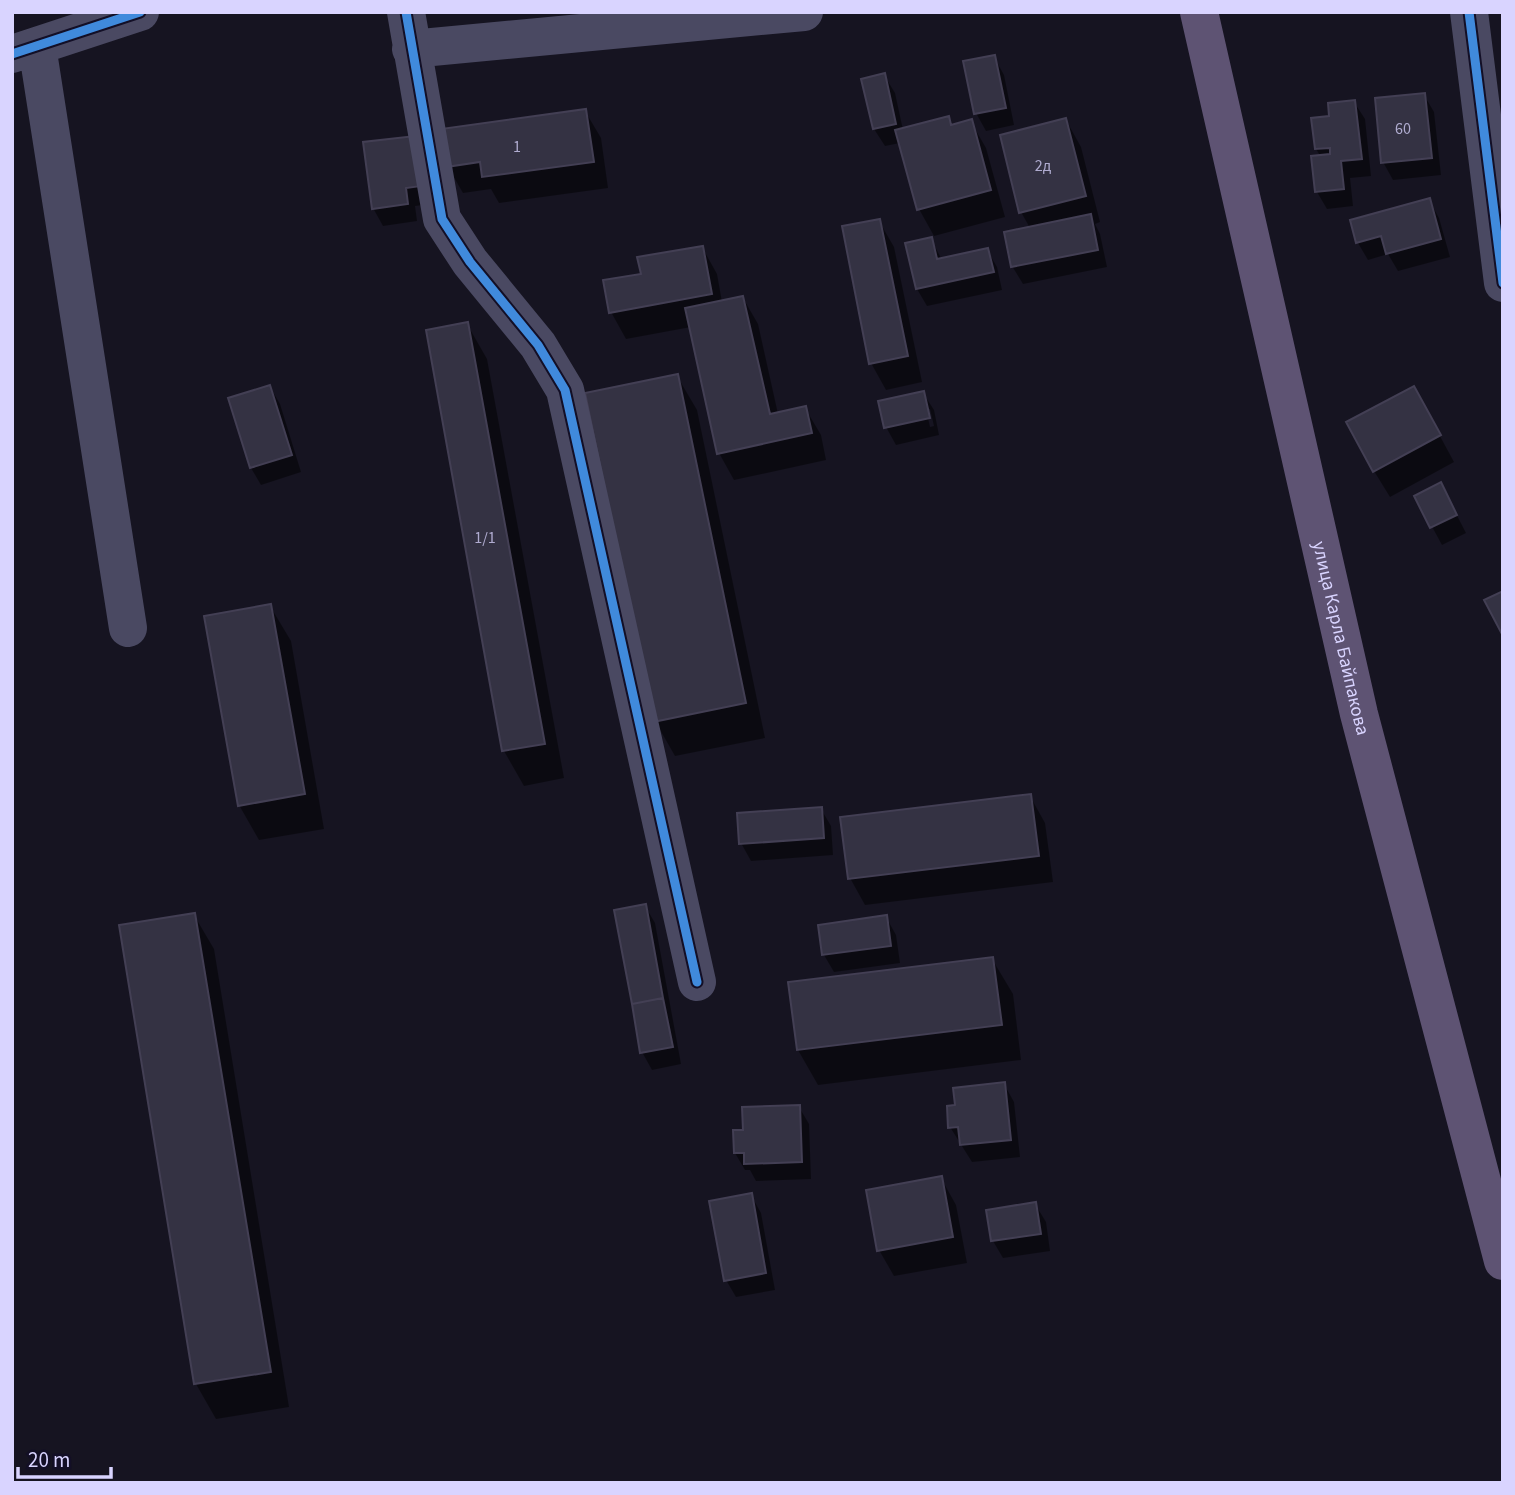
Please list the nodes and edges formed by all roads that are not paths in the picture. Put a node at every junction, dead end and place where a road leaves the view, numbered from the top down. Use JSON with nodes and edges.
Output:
{"nodes":[{"id":1,"x":140,"y":12,"type":"edge"},
{"id":2,"x":804,"y":12,"type":"edge"},
{"id":3,"x":1199,"y":12,"type":"edge"},
{"id":4,"x":1469,"y":12,"type":"edge"},
{"id":5,"x":88,"y":19,"type":"edge"},
{"id":6,"x":408,"y":31,"type":"edge"},
{"id":7,"x":24,"y":50,"type":"edge"},
{"id":8,"x":1503,"y":283,"type":"edge"},
{"id":9,"x":128,"y":628,"type":"dead end"},
{"id":10,"x":697,"y":982,"type":"dead end"},
{"id":11,"x":1503,"y":1261,"type":"edge"}],
"edges":[{"from":1,"to":5,"type":"street"},
{"from":2,"to":6,"type":"street"},
{"from":3,"to":11,"type":"main road","name":"улица Карла Байпакова"},
{"from":4,"to":8,"type":"street"},
{"from":5,"to":7,"type":"street"},
{"from":6,"to":10,"type":"street"},
{"from":7,"to":9,"type":"street"}]}
